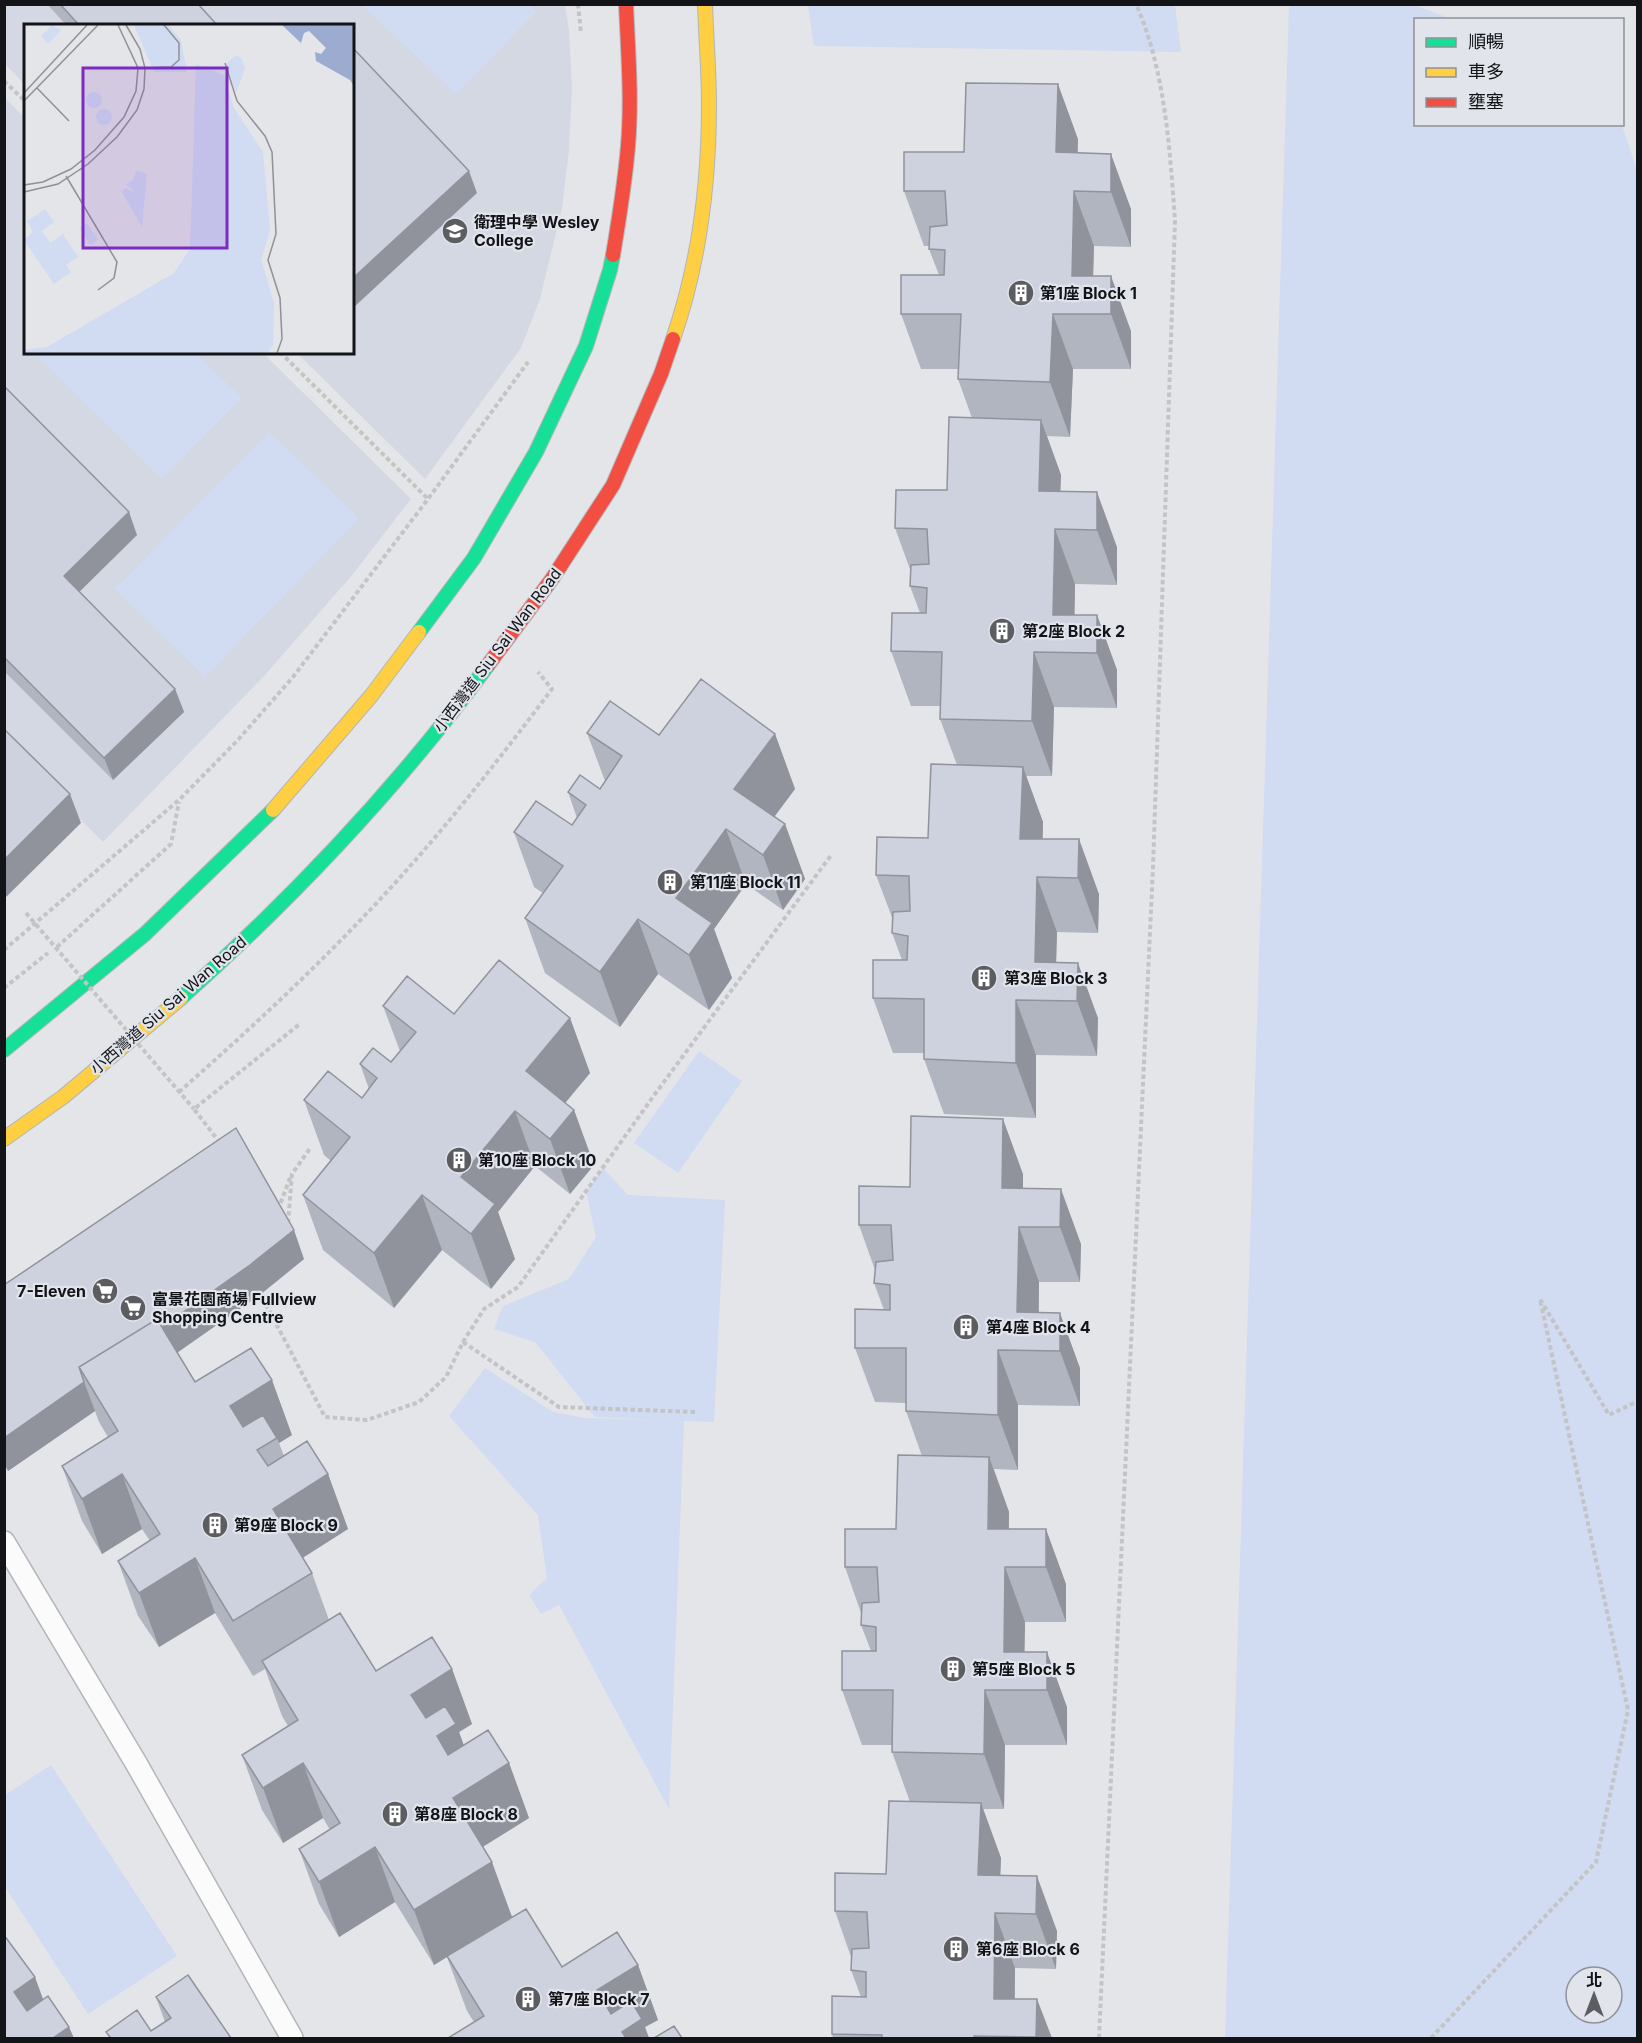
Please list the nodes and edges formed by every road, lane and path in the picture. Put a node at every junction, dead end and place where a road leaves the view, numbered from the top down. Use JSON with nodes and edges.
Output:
{"nodes":[{"id":1,"x":578,"y":4,"type":"edge"},
{"id":2,"x":626,"y":4,"type":"edge"},
{"id":3,"x":705,"y":4,"type":"edge"},
{"id":4,"x":1136,"y":4,"type":"edge"},
{"id":5,"x":582,"y":36,"type":"dead end"},
{"id":6,"x":4,"y":81,"type":"edge"},
{"id":7,"x":24,"y":100,"type":"edge"},
{"id":8,"x":281,"y":354,"type":"edge"},
{"id":9,"x":530,"y":358,"type":"dead end"},
{"id":10,"x":428,"y":499,"type":"junction"},
{"id":11,"x":538,"y":672,"type":"dead end"},
{"id":12,"x":179,"y":800,"type":"junction"},
{"id":13,"x":832,"y":854,"type":"dead end"},
{"id":14,"x":26,"y":912,"type":"dead end"},
{"id":15,"x":57,"y":946,"type":"junction"},
{"id":16,"x":4,"y":950,"type":"edge"},
{"id":17,"x":4,"y":988,"type":"edge"},
{"id":18,"x":301,"y":1023,"type":"dead end"},
{"id":19,"x":4,"y":1050,"type":"edge"},
{"id":20,"x":179,"y":1092,"type":"junction"},
{"id":21,"x":194,"y":1109,"type":"junction"},
{"id":22,"x":4,"y":1139,"type":"edge"},
{"id":23,"x":311,"y":1147,"type":"edge"},
{"id":24,"x":226,"y":1151,"type":"edge"},
{"id":25,"x":292,"y":1174,"type":"junction"},
{"id":26,"x":277,"y":1211,"type":"edge"},
{"id":27,"x":288,"y":1229,"type":"edge"},
{"id":28,"x":266,"y":1283,"type":"edge"},
{"id":29,"x":255,"y":1284,"type":"edge"},
{"id":30,"x":261,"y":1294,"type":"junction"},
{"id":31,"x":464,"y":1342,"type":"junction"},
{"id":32,"x":1638,"y":1401,"type":"edge"},
{"id":33,"x":695,"y":1412,"type":"dead end"},
{"id":34,"x":4,"y":1542,"type":"edge"},
{"id":35,"x":292,"y":2038,"type":"edge"},
{"id":36,"x":1099,"y":2038,"type":"edge"},
{"id":37,"x":1431,"y":2038,"type":"edge"}],
"edges":[{"from":1,"to":5,"type":"path"},
{"from":2,"to":19,"type":"main road"},
{"from":3,"to":22,"type":"main road","name":"小西灣道 Siu Sai Wan Road"},
{"from":4,"to":36,"type":"path"},
{"from":6,"to":7,"type":"path"},
{"from":8,"to":10,"type":"path"},
{"from":9,"to":10,"type":"path"},
{"from":10,"to":12,"type":"path"},
{"from":11,"to":20,"type":"path"},
{"from":12,"to":15,"type":"path"},
{"from":12,"to":16,"type":"path"},
{"from":13,"to":31,"type":"path"},
{"from":14,"to":15,"type":"path","bridge":true},
{"from":15,"to":17,"type":"path"},
{"from":15,"to":20,"type":"path","bridge":true},
{"from":18,"to":21,"type":"path"},
{"from":20,"to":21,"type":"path","bridge":true},
{"from":21,"to":24,"type":"path"},
{"from":23,"to":25,"type":"path"},
{"from":25,"to":26,"type":"path"},
{"from":25,"to":27,"type":"path"},
{"from":28,"to":30,"type":"path"},
{"from":29,"to":30,"type":"path"},
{"from":30,"to":31,"type":"path"},
{"from":31,"to":33,"type":"path"},
{"from":32,"to":37,"type":"path"},
{"from":34,"to":35,"type":"lane"}]}
